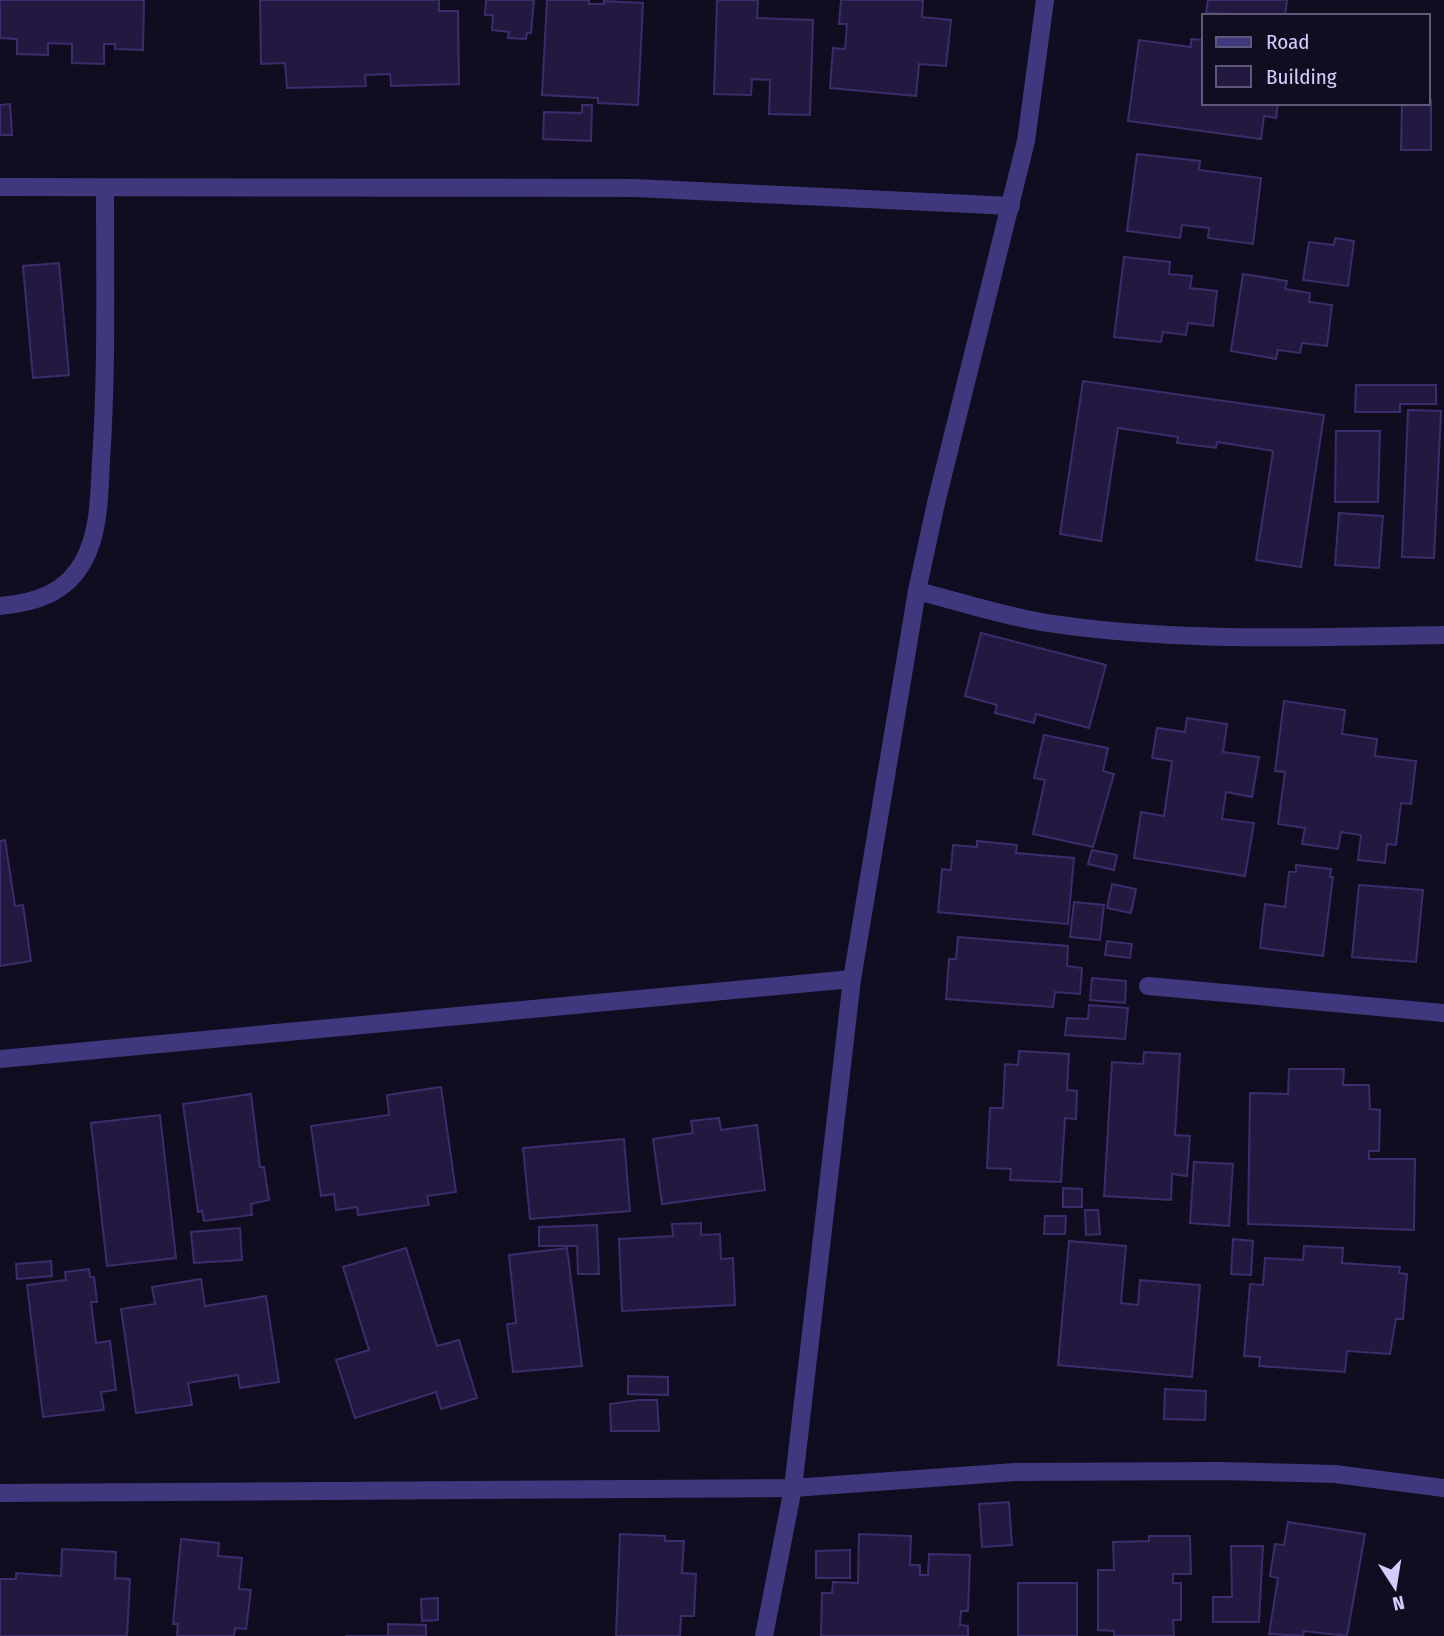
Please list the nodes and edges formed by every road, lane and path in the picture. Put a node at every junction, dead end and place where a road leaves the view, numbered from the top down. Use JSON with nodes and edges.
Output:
{"nodes":[{"id":1,"x":1045,"y":0,"type":"edge"},
{"id":2,"x":0,"y":187,"type":"edge"},
{"id":3,"x":105,"y":189,"type":"junction"},
{"id":4,"x":1011,"y":206,"type":"junction"},
{"id":5,"x":917,"y":591,"type":"junction"},
{"id":6,"x":0,"y":606,"type":"edge"},
{"id":7,"x":1444,"y":635,"type":"edge"},
{"id":8,"x":852,"y":979,"type":"junction"},
{"id":9,"x":1148,"y":986,"type":"dead end"},
{"id":10,"x":1444,"y":1013,"type":"edge"},
{"id":11,"x":0,"y":1059,"type":"edge"},
{"id":12,"x":793,"y":1488,"type":"junction"},
{"id":13,"x":1444,"y":1488,"type":"edge"},
{"id":14,"x":0,"y":1493,"type":"edge"},
{"id":15,"x":764,"y":1636,"type":"edge"}],
"edges":[{"from":1,"to":4,"type":"street"},
{"from":2,"to":3,"type":"street"},
{"from":3,"to":4,"type":"street"},
{"from":3,"to":6,"type":"street"},
{"from":4,"to":5,"type":"street"},
{"from":5,"to":7,"type":"street"},
{"from":5,"to":8,"type":"street"},
{"from":8,"to":11,"type":"street"},
{"from":8,"to":12,"type":"street"},
{"from":9,"to":10,"type":"street"},
{"from":12,"to":13,"type":"street"},
{"from":12,"to":14,"type":"street"},
{"from":12,"to":15,"type":"street"}]}
